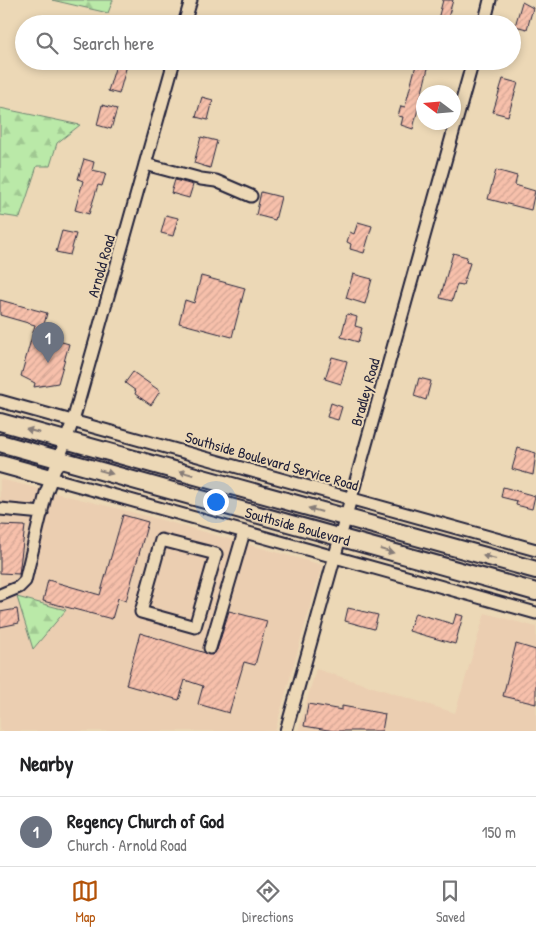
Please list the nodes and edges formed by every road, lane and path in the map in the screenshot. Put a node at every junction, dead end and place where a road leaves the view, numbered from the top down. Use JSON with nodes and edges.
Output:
{"nodes":[{"id":1,"x":191,"y":0,"type":"edge"},
{"id":2,"x":490,"y":0,"type":"edge"},
{"id":3,"x":187,"y":15,"type":"edge"},
{"id":4,"x":486,"y":15,"type":"edge"},
{"id":5,"x":171,"y":70,"type":"edge"},
{"id":6,"x":470,"y":70,"type":"edge"},
{"id":7,"x":145,"y":164,"type":"junction"},
{"id":8,"x":250,"y":196,"type":"dead end"},
{"id":9,"x":0,"y":401,"type":"edge"},
{"id":10,"x":73,"y":421,"type":"junction"},
{"id":11,"x":0,"y":422,"type":"edge"},
{"id":12,"x":66,"y":440,"type":"junction"},
{"id":13,"x":0,"y":443,"type":"edge"},
{"id":14,"x":59,"y":459,"type":"junction"},
{"id":15,"x":0,"y":464,"type":"edge"},
{"id":16,"x":51,"y":478,"type":"junction"},
{"id":17,"x":351,"y":499,"type":"junction"},
{"id":18,"x":0,"y":509,"type":"edge"},
{"id":19,"x":42,"y":512,"type":"junction"},
{"id":20,"x":346,"y":518,"type":"junction"},
{"id":21,"x":244,"y":532,"type":"junction"},
{"id":22,"x":340,"y":538,"type":"junction"},
{"id":23,"x":536,"y":550,"type":"edge"},
{"id":24,"x":335,"y":556,"type":"junction"},
{"id":25,"x":536,"y":570,"type":"edge"},
{"id":26,"x":206,"y":589,"type":"junction"},
{"id":27,"x":536,"y":592,"type":"edge"},
{"id":28,"x":226,"y":594,"type":"junction"},
{"id":29,"x":0,"y":595,"type":"edge"},
{"id":30,"x":536,"y":613,"type":"edge"},
{"id":31,"x":210,"y":648,"type":"dead end"},
{"id":32,"x":286,"y":731,"type":"edge"}],
"edges":[{"from":1,"to":3,"type":"street"},
{"from":2,"to":4,"type":"street"},
{"from":5,"to":7,"type":"street","name":"Arnold Road"},
{"from":6,"to":17,"type":"street","name":"Bradley Road"},
{"from":7,"to":8,"type":"street"},
{"from":7,"to":10,"type":"street","name":"Arnold Road"},
{"from":9,"to":10,"type":"street","name":"Southside Boulevard Service Road"},
{"from":10,"to":12,"type":"street","name":"Arnold Road"},
{"from":10,"to":17,"type":"street","name":"Southside Boulevard Service Road"},
{"from":12,"to":11,"type":"highway","name":"Southside Boulevard","one_way":true},
{"from":12,"to":14,"type":"street","name":"Arnold Road"},
{"from":20,"to":12,"type":"highway","name":"Southside Boulevard","one_way":true},
{"from":13,"to":14,"type":"highway","name":"Southside Boulevard"},
{"from":14,"to":16,"type":"street","name":"Arnold Road"},
{"from":14,"to":22,"type":"highway","name":"Southside Boulevard","one_way":true},
{"from":15,"to":16,"type":"highway"},
{"from":16,"to":19,"type":"street","name":"Arnold Road"},
{"from":16,"to":21,"type":"street"},
{"from":17,"to":20,"type":"street","name":"Bradley Road"},
{"from":17,"to":23,"type":"street","name":"Southside Boulevard Service Road"},
{"from":18,"to":19,"type":"street"},
{"from":19,"to":29,"type":"street","name":"Arnold Road"},
{"from":20,"to":22,"type":"street","name":"Bradley Road"},
{"from":25,"to":20,"type":"highway","name":"Southside Boulevard","one_way":true},
{"from":21,"to":24,"type":"street"},
{"from":21,"to":28,"type":"street"},
{"from":22,"to":24,"type":"street","name":"Bradley Road"},
{"from":22,"to":27,"type":"highway","name":"Southside Boulevard","one_way":true},
{"from":24,"to":30,"type":"street"},
{"from":24,"to":32,"type":"street","name":"Bradley Road"},
{"from":26,"to":26,"type":"street"},
{"from":26,"to":28,"type":"street"},
{"from":28,"to":31,"type":"street"}]}
